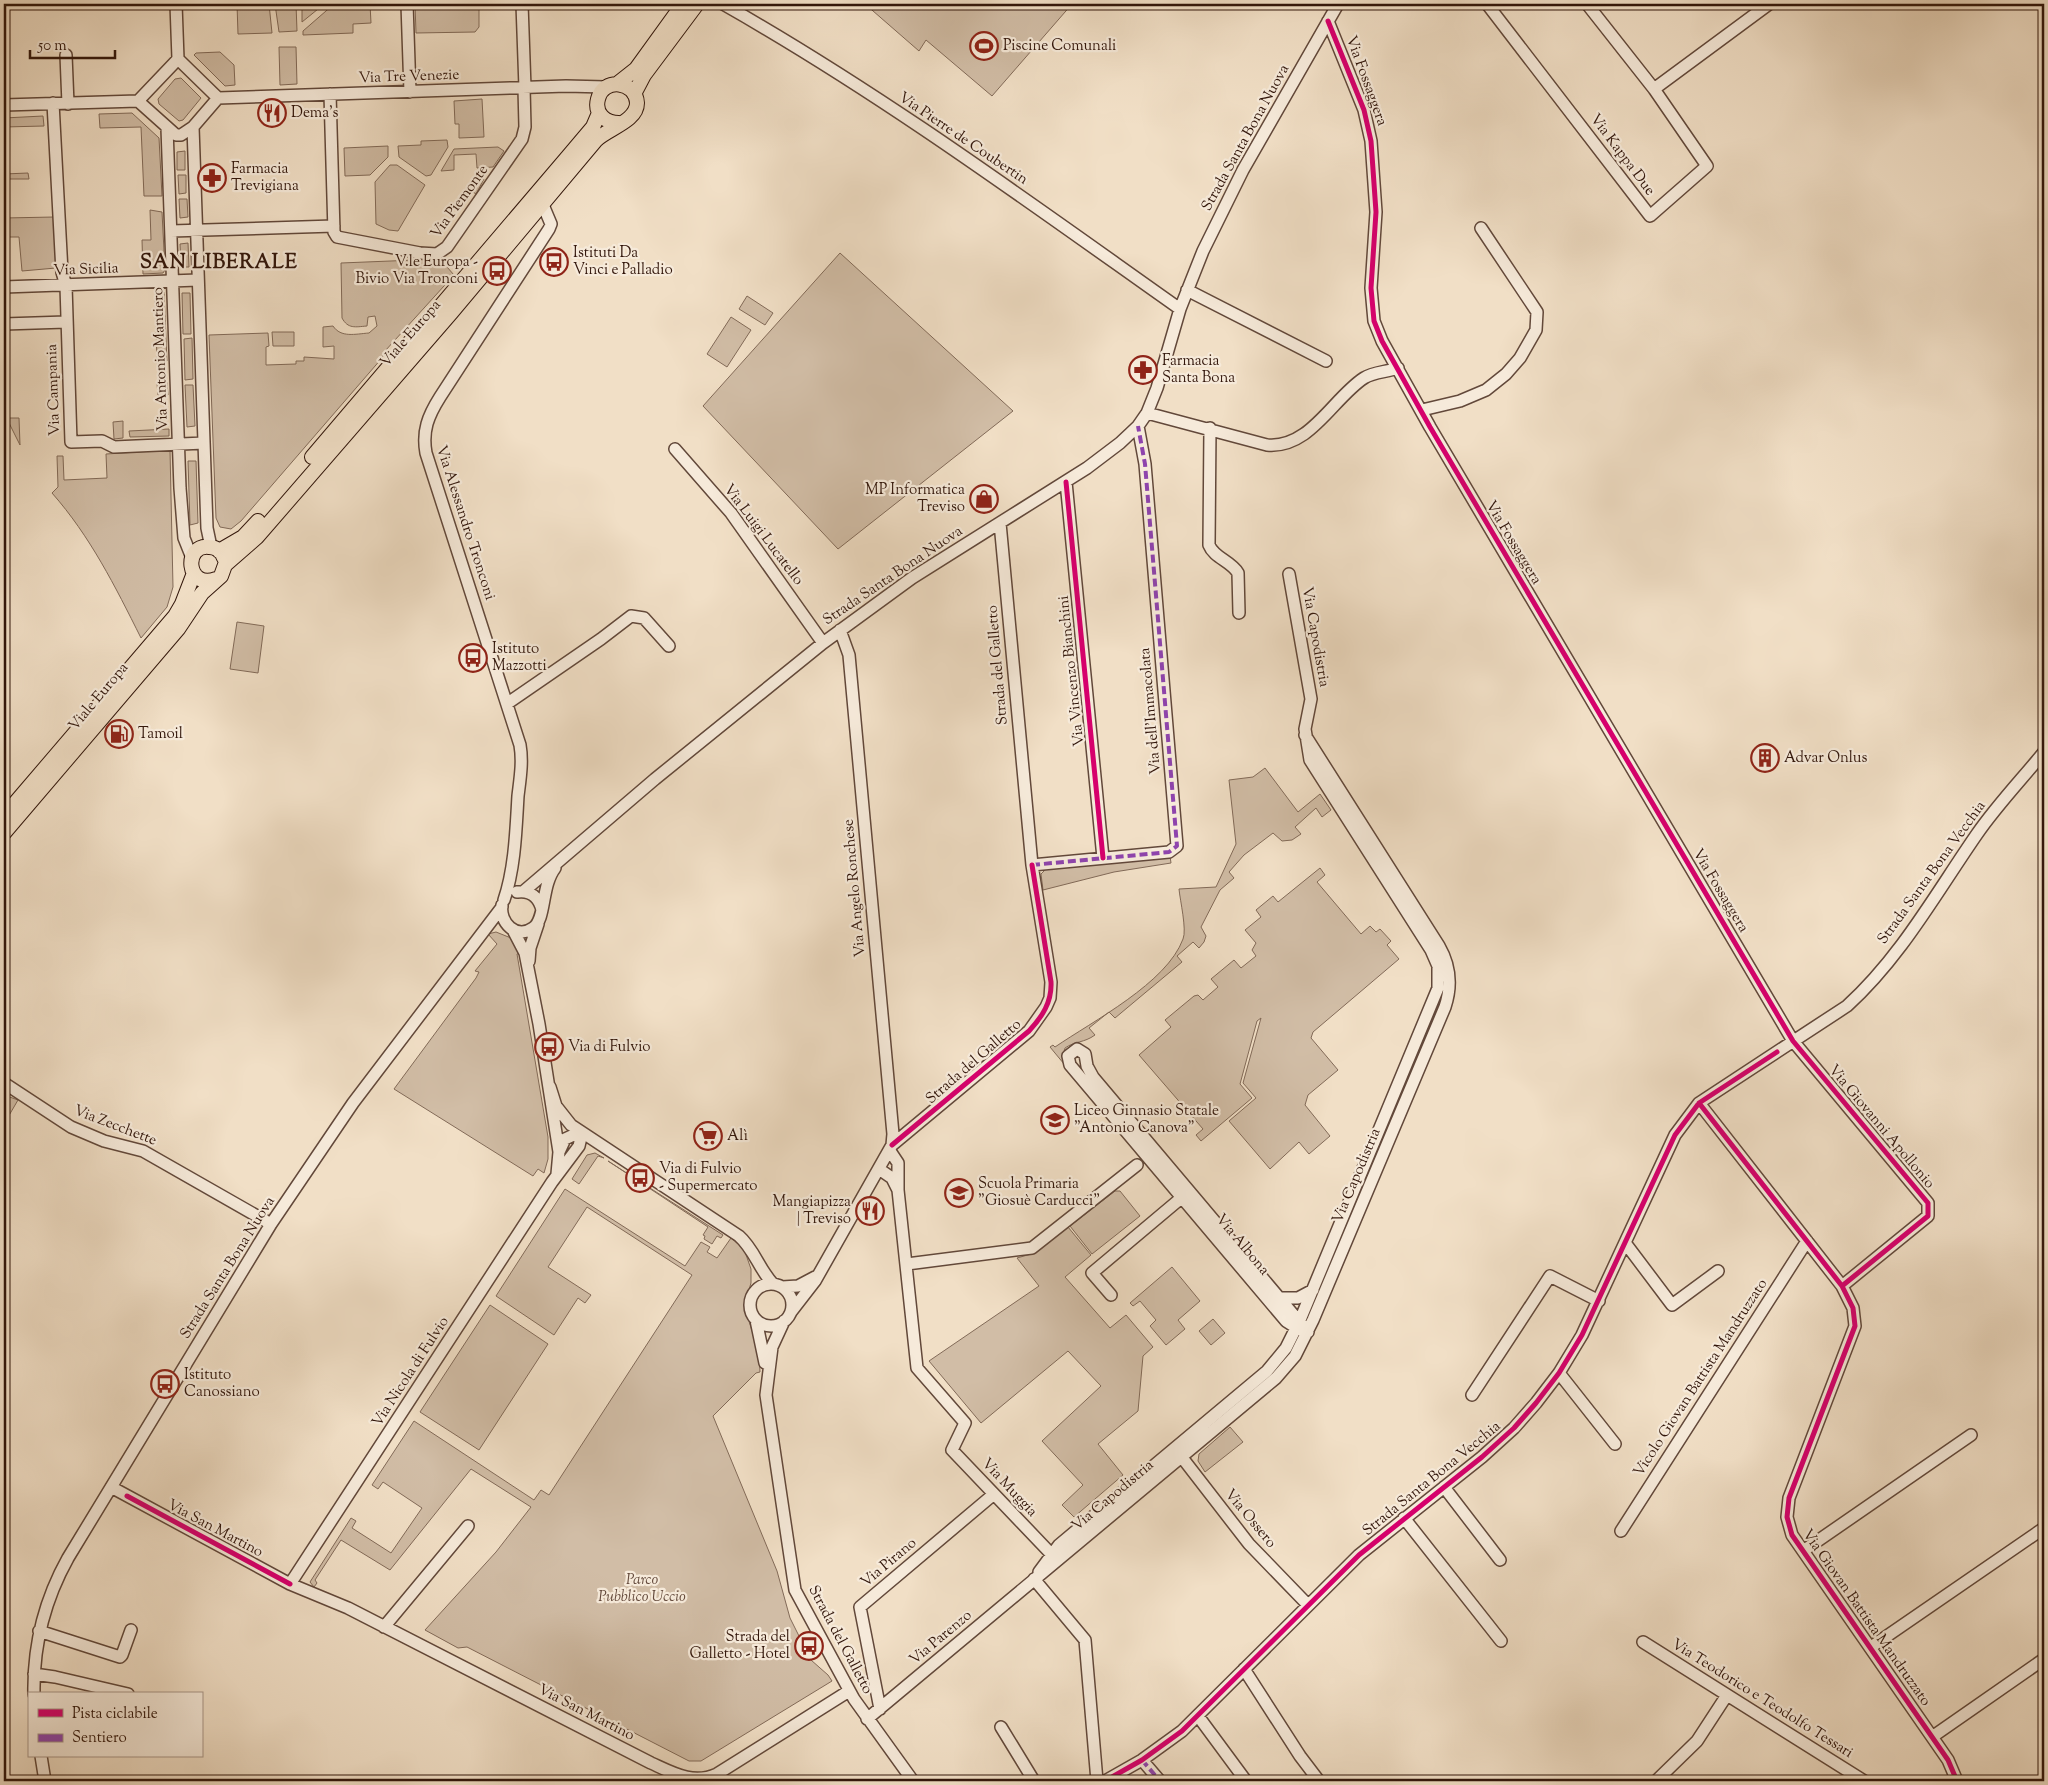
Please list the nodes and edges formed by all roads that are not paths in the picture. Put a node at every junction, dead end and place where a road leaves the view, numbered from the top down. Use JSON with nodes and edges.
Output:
{"nodes":[{"id":1,"x":176,"y":4,"type":"edge"},
{"id":2,"x":407,"y":4,"type":"edge"},
{"id":3,"x":522,"y":4,"type":"edge"},
{"id":4,"x":683,"y":4,"type":"edge"},
{"id":5,"x":697,"y":4,"type":"edge"},
{"id":6,"x":723,"y":4,"type":"edge"},
{"id":7,"x":1338,"y":4,"type":"edge"},
{"id":8,"x":1487,"y":4,"type":"edge"},
{"id":9,"x":1587,"y":4,"type":"edge"},
{"id":10,"x":1769,"y":4,"type":"edge"},
{"id":11,"x":1328,"y":21,"type":"junction"},
{"id":12,"x":66,"y":55,"type":"dead end"},
{"id":13,"x":178,"y":59,"type":"junction"},
{"id":14,"x":525,"y":88,"type":"junction"},
{"id":15,"x":1654,"y":89,"type":"junction"},
{"id":16,"x":607,"y":90,"type":"junction"},
{"id":17,"x":410,"y":92,"type":"junction"},
{"id":18,"x":330,"y":94,"type":"junction"},
{"id":19,"x":634,"y":94,"type":"junction"},
{"id":20,"x":218,"y":98,"type":"junction"},
{"id":21,"x":138,"y":101,"type":"junction"},
{"id":22,"x":53,"y":103,"type":"junction"},
{"id":23,"x":68,"y":104,"type":"junction"},
{"id":24,"x":4,"y":105,"type":"edge"},
{"id":25,"x":599,"y":113,"type":"junction"},
{"id":26,"x":619,"y":124,"type":"junction"},
{"id":27,"x":193,"y":127,"type":"junction"},
{"id":28,"x":168,"y":128,"type":"junction"},
{"id":29,"x":543,"y":205,"type":"junction"},
{"id":30,"x":334,"y":226,"type":"junction"},
{"id":31,"x":1481,"y":228,"type":"dead end"},
{"id":32,"x":196,"y":230,"type":"junction"},
{"id":33,"x":171,"y":231,"type":"junction"},
{"id":34,"x":198,"y":280,"type":"junction"},
{"id":35,"x":173,"y":281,"type":"junction"},
{"id":36,"x":66,"y":286,"type":"junction"},
{"id":37,"x":4,"y":287,"type":"edge"},
{"id":38,"x":1187,"y":290,"type":"junction"},
{"id":39,"x":1180,"y":309,"type":"junction"},
{"id":40,"x":66,"y":322,"type":"junction"},
{"id":41,"x":4,"y":324,"type":"edge"},
{"id":42,"x":1326,"y":361,"type":"dead end"},
{"id":43,"x":1398,"y":368,"type":"junction"},
{"id":44,"x":1422,"y":410,"type":"junction"},
{"id":45,"x":1147,"y":413,"type":"junction"},
{"id":46,"x":1138,"y":426,"type":"junction"},
{"id":47,"x":1210,"y":428,"type":"junction"},
{"id":48,"x":204,"y":443,"type":"junction"},
{"id":49,"x":179,"y":444,"type":"junction"},
{"id":50,"x":675,"y":449,"type":"dead end"},
{"id":51,"x":1066,"y":482,"type":"junction"},
{"id":52,"x":1000,"y":523,"type":"junction"},
{"id":53,"x":215,"y":549,"type":"junction"},
{"id":54,"x":192,"y":558,"type":"junction"},
{"id":55,"x":226,"y":565,"type":"junction"},
{"id":56,"x":194,"y":573,"type":"junction"},
{"id":57,"x":1289,"y":574,"type":"dead end"},
{"id":58,"x":216,"y":579,"type":"junction"},
{"id":59,"x":1239,"y":613,"type":"dead end"},
{"id":60,"x":840,"y":630,"type":"junction"},
{"id":61,"x":823,"y":643,"type":"junction"},
{"id":62,"x":669,"y":646,"type":"dead end"},
{"id":63,"x":508,"y":703,"type":"junction"},
{"id":64,"x":1305,"y":734,"type":"junction"},
{"id":65,"x":2044,"y":752,"type":"edge"},
{"id":66,"x":4,"y":816,"type":"edge"},
{"id":67,"x":4,"y":833,"type":"edge"},
{"id":68,"x":563,"y":857,"type":"junction"},
{"id":69,"x":1103,"y":858,"type":"junction"},
{"id":70,"x":1032,"y":865,"type":"junction"},
{"id":71,"x":511,"y":869,"type":"junction"},
{"id":72,"x":522,"y":891,"type":"junction"},
{"id":73,"x":503,"y":904,"type":"junction"},
{"id":74,"x":542,"y":910,"type":"junction"},
{"id":75,"x":539,"y":922,"type":"junction"},
{"id":76,"x":511,"y":928,"type":"junction"},
{"id":77,"x":476,"y":940,"type":"junction"},
{"id":78,"x":530,"y":978,"type":"junction"},
{"id":79,"x":1794,"y":1041,"type":"junction"},
{"id":80,"x":4,"y":1083,"type":"edge"},
{"id":81,"x":550,"y":1087,"type":"junction"},
{"id":82,"x":1699,"y":1104,"type":"junction"},
{"id":83,"x":581,"y":1132,"type":"junction"},
{"id":84,"x":598,"y":1144,"type":"junction"},
{"id":85,"x":891,"y":1148,"type":"junction"},
{"id":86,"x":559,"y":1152,"type":"junction"},
{"id":87,"x":573,"y":1154,"type":"junction"},
{"id":88,"x":1137,"y":1165,"type":"dead end"},
{"id":89,"x":879,"y":1169,"type":"junction"},
{"id":90,"x":556,"y":1176,"type":"junction"},
{"id":91,"x":898,"y":1190,"type":"junction"},
{"id":92,"x":1186,"y":1195,"type":"junction"},
{"id":93,"x":271,"y":1224,"type":"junction"},
{"id":94,"x":1807,"y":1241,"type":"junction"},
{"id":95,"x":1626,"y":1244,"type":"junction"},
{"id":96,"x":754,"y":1256,"type":"junction"},
{"id":97,"x":907,"y":1264,"type":"junction"},
{"id":98,"x":821,"y":1270,"type":"junction"},
{"id":99,"x":1718,"y":1271,"type":"dead end"},
{"id":100,"x":777,"y":1285,"type":"junction"},
{"id":101,"x":1842,"y":1286,"type":"junction"},
{"id":102,"x":1313,"y":1290,"type":"junction"},
{"id":103,"x":752,"y":1295,"type":"junction"},
{"id":104,"x":1111,"y":1295,"type":"dead end"},
{"id":105,"x":1282,"y":1298,"type":"junction"},
{"id":106,"x":1599,"y":1301,"type":"junction"},
{"id":107,"x":1278,"y":1312,"type":"junction"},
{"id":108,"x":787,"y":1316,"type":"junction"},
{"id":109,"x":756,"y":1320,"type":"junction"},
{"id":110,"x":1302,"y":1327,"type":"junction"},
{"id":111,"x":1286,"y":1348,"type":"junction"},
{"id":112,"x":1560,"y":1373,"type":"junction"},
{"id":113,"x":767,"y":1377,"type":"junction"},
{"id":114,"x":1472,"y":1395,"type":"dead end"},
{"id":115,"x":1971,"y":1436,"type":"dead end"},
{"id":116,"x":1615,"y":1444,"type":"dead end"},
{"id":117,"x":1174,"y":1448,"type":"junction"},
{"id":118,"x":1182,"y":1457,"type":"junction"},
{"id":119,"x":111,"y":1487,"type":"junction"},
{"id":120,"x":1444,"y":1488,"type":"junction"},
{"id":121,"x":994,"y":1494,"type":"junction"},
{"id":122,"x":1404,"y":1518,"type":"junction"},
{"id":123,"x":468,"y":1526,"type":"dead end"},
{"id":124,"x":2044,"y":1528,"type":"edge"},
{"id":125,"x":1621,"y":1532,"type":"dead end"},
{"id":126,"x":1803,"y":1551,"type":"junction"},
{"id":127,"x":1054,"y":1557,"type":"junction"},
{"id":128,"x":1500,"y":1560,"type":"dead end"},
{"id":129,"x":1034,"y":1579,"type":"junction"},
{"id":130,"x":290,"y":1584,"type":"junction"},
{"id":131,"x":1308,"y":1605,"type":"junction"},
{"id":132,"x":384,"y":1627,"type":"junction"},
{"id":133,"x":131,"y":1630,"type":"dead end"},
{"id":134,"x":39,"y":1631,"type":"junction"},
{"id":135,"x":1501,"y":1641,"type":"dead end"},
{"id":136,"x":1644,"y":1642,"type":"dead end"},
{"id":137,"x":1871,"y":1647,"type":"junction"},
{"id":138,"x":2044,"y":1659,"type":"edge"},
{"id":139,"x":1244,"y":1669,"type":"junction"},
{"id":140,"x":34,"y":1674,"type":"junction"},
{"id":141,"x":849,"y":1691,"type":"junction"},
{"id":142,"x":34,"y":1692,"type":"edge"},
{"id":143,"x":119,"y":1692,"type":"edge"},
{"id":144,"x":1727,"y":1695,"type":"junction"},
{"id":145,"x":880,"y":1708,"type":"junction"},
{"id":146,"x":1198,"y":1716,"type":"junction"},
{"id":147,"x":867,"y":1719,"type":"junction"},
{"id":148,"x":1001,"y":1727,"type":"dead end"},
{"id":149,"x":1932,"y":1737,"type":"junction"},
{"id":150,"x":41,"y":1758,"type":"edge"},
{"id":151,"x":1142,"y":1760,"type":"junction"},
{"id":152,"x":703,"y":1780,"type":"edge"},
{"id":153,"x":44,"y":1781,"type":"edge"},
{"id":154,"x":913,"y":1781,"type":"edge"},
{"id":155,"x":1034,"y":1781,"type":"edge"},
{"id":156,"x":1097,"y":1781,"type":"edge"},
{"id":157,"x":1105,"y":1781,"type":"edge"},
{"id":158,"x":1160,"y":1781,"type":"edge"},
{"id":159,"x":1246,"y":1781,"type":"edge"},
{"id":160,"x":1319,"y":1781,"type":"edge"},
{"id":161,"x":1656,"y":1781,"type":"edge"},
{"id":162,"x":1864,"y":1781,"type":"edge"},
{"id":163,"x":1957,"y":1781,"type":"edge"}],
"edges":[{"from":1,"to":13,"type":"street"},
{"from":2,"to":17,"type":"street"},
{"from":3,"to":14,"type":"street"},
{"from":4,"to":16,"type":"main road"},
{"from":5,"to":19,"type":"main road","name":"Viale Europa"},
{"from":6,"to":39,"type":"street","name":"Via Pierre de Coubertin"},
{"from":7,"to":11,"type":"street","name":"Strada Santa Bona Nuova"},
{"from":8,"to":15,"type":"street","name":"Via Kappa Due"},
{"from":9,"to":15,"type":"street"},
{"from":10,"to":15,"type":"street"},
{"from":11,"to":38,"type":"street","name":"Strada Santa Bona Nuova"},
{"from":11,"to":43,"type":"street","name":"Via Fossaggera"},
{"from":12,"to":23,"type":"street"},
{"from":13,"to":20,"type":"street"},
{"from":13,"to":21,"type":"street"},
{"from":14,"to":16,"type":"street","name":"Via Tre Venezie"},
{"from":14,"to":17,"type":"street","name":"Via Tre Venezie"},
{"from":14,"to":30,"type":"street","name":"Via Piemonte"},
{"from":16,"to":19,"type":"main road"},
{"from":16,"to":25,"type":"main road"},
{"from":17,"to":18,"type":"street","name":"Via Tre Venezie"},
{"from":18,"to":20,"type":"street","name":"Via Tre Venezie"},
{"from":18,"to":30,"type":"street"},
{"from":19,"to":26,"type":"main road","name":"Viale Europa"},
{"from":20,"to":27,"type":"street"},
{"from":21,"to":23,"type":"street"},
{"from":21,"to":28,"type":"street"},
{"from":22,"to":23,"type":"street"},
{"from":22,"to":24,"type":"street"},
{"from":22,"to":36,"type":"street","name":"Via Campania"},
{"from":25,"to":26,"type":"main road"},
{"from":25,"to":53,"type":"main road","name":"Viale Europa"},
{"from":26,"to":29,"type":"main road","name":"Viale Europa"},
{"from":27,"to":28,"type":"street"},
{"from":27,"to":32,"type":"street"},
{"from":28,"to":33,"type":"street","name":"Via Antonio Mantiero"},
{"from":29,"to":55,"type":"main road","name":"Viale Europa"},
{"from":29,"to":63,"type":"street","name":"Via Alessandro Tronconi"},
{"from":30,"to":32,"type":"street"},
{"from":31,"to":44,"type":"street"},
{"from":32,"to":33,"type":"street"},
{"from":32,"to":34,"type":"street"},
{"from":33,"to":35,"type":"street","name":"Via Antonio Mantiero"},
{"from":34,"to":35,"type":"street","name":"Via Sicilia"},
{"from":34,"to":48,"type":"street"},
{"from":35,"to":36,"type":"street","name":"Via Sicilia"},
{"from":35,"to":49,"type":"street","name":"Via Antonio Mantiero"},
{"from":36,"to":37,"type":"street","name":"Via Sicilia"},
{"from":36,"to":40,"type":"street","name":"Via Campania"},
{"from":38,"to":39,"type":"street","name":"Strada Santa Bona Nuova"},
{"from":38,"to":42,"type":"street"},
{"from":39,"to":45,"type":"street","name":"Strada Santa Bona Nuova"},
{"from":40,"to":41,"type":"street","name":"Via Campania"},
{"from":40,"to":49,"type":"street","name":"Via Campania"},
{"from":43,"to":44,"type":"street","name":"Via Fossaggera"},
{"from":43,"to":47,"type":"street"},
{"from":44,"to":79,"type":"street","name":"Via Fossaggera"},
{"from":45,"to":46,"type":"street","name":"Strada Santa Bona Nuova"},
{"from":45,"to":47,"type":"street"},
{"from":46,"to":51,"type":"street","name":"Strada Santa Bona Nuova"},
{"from":46,"to":69,"type":"street","name":"Via dell'Immacolata"},
{"from":47,"to":59,"type":"street"},
{"from":48,"to":49,"type":"street","name":"Via Campania"},
{"from":48,"to":53,"type":"street"},
{"from":49,"to":54,"type":"street","name":"Via Antonio Mantiero"},
{"from":50,"to":61,"type":"street","name":"Via Luigi Lucatello"},
{"from":51,"to":52,"type":"street","name":"Strada Santa Bona Nuova"},
{"from":51,"to":69,"type":"street","name":"Via Vincenzo Bianchini"},
{"from":52,"to":60,"type":"street","name":"Strada Santa Bona Nuova"},
{"from":52,"to":70,"type":"street","name":"Strada del Galletto"},
{"from":53,"to":54,"type":"main road","name":"Viale Europa"},
{"from":53,"to":55,"type":"main road"},
{"from":54,"to":56,"type":"main road","name":"Viale Europa"},
{"from":55,"to":58,"type":"main road","name":"Viale Europa"},
{"from":56,"to":58,"type":"main road"},
{"from":56,"to":66,"type":"main road","name":"Viale Europa"},
{"from":57,"to":64,"type":"street","name":"Via Capodistria"},
{"from":58,"to":67,"type":"main road","name":"Viale Europa"},
{"from":60,"to":61,"type":"street","name":"Strada Santa Bona Nuova"},
{"from":60,"to":85,"type":"street","name":"Via Angelo Ronchese"},
{"from":61,"to":68,"type":"street","name":"Strada Santa Bona Nuova"},
{"from":62,"to":63,"type":"street"},
{"from":63,"to":71,"type":"street","name":"Via Alessandro Tronconi"},
{"from":64,"to":102,"type":"street","name":"Via Capodistria"},
{"from":64,"to":110,"type":"street","name":"Via Capodistria"},
{"from":65,"to":79,"type":"street","name":"Strada Santa Bona Vecchia"},
{"from":68,"to":72,"type":"street"},
{"from":68,"to":74,"type":"street"},
{"from":69,"to":70,"type":"street","name":"Via dell'Immacolata"},
{"from":70,"to":85,"type":"street","name":"Strada del Galletto"},
{"from":71,"to":72,"type":"street","name":"Via Alessandro Tronconi"},
{"from":71,"to":73,"type":"street","name":"Via Alessandro Tronconi"},
{"from":72,"to":73,"type":"street"},
{"from":72,"to":74,"type":"street"},
{"from":73,"to":76,"type":"street"},
{"from":73,"to":77,"type":"street","name":"Strada Santa Bona Nuova"},
{"from":74,"to":75,"type":"street"},
{"from":75,"to":76,"type":"street"},
{"from":75,"to":78,"type":"street"},
{"from":76,"to":77,"type":"street"},
{"from":76,"to":78,"type":"street"},
{"from":77,"to":93,"type":"street","name":"Strada Santa Bona Nuova"},
{"from":78,"to":81,"type":"street","name":"Via Nicola di Fulvio"},
{"from":79,"to":82,"type":"street","name":"Strada Santa Bona Vecchia"},
{"from":79,"to":101,"type":"street","name":"Via Giovanni Apollonio"},
{"from":80,"to":93,"type":"street","name":"Via Zecchette"},
{"from":81,"to":83,"type":"street","name":"Via Nicola di Fulvio"},
{"from":81,"to":86,"type":"street","name":"Via Nicola di Fulvio"},
{"from":82,"to":94,"type":"street","name":"Via Giovan Battista Mandruzzato"},
{"from":82,"to":95,"type":"street","name":"Strada Santa Bona Vecchia"},
{"from":83,"to":84,"type":"street","name":"Via Nicola di Fulvio"},
{"from":83,"to":86,"type":"street"},
{"from":83,"to":87,"type":"street","name":"Via Nicola di Fulvio"},
{"from":84,"to":87,"type":"street"},
{"from":84,"to":96,"type":"street","name":"Via Nicola di Fulvio"},
{"from":85,"to":89,"type":"street","name":"Strada del Galletto"},
{"from":85,"to":91,"type":"street"},
{"from":86,"to":90,"type":"street","name":"Via Nicola di Fulvio"},
{"from":87,"to":90,"type":"street","name":"Via Nicola di Fulvio"},
{"from":88,"to":97,"type":"street"},
{"from":89,"to":91,"type":"street"},
{"from":89,"to":98,"type":"street","name":"Strada del Galletto"},
{"from":90,"to":130,"type":"street","name":"Via Nicola di Fulvio"},
{"from":91,"to":97,"type":"street"},
{"from":92,"to":92,"type":"street","name":"Via Albona"},
{"from":92,"to":104,"type":"street"},
{"from":92,"to":105,"type":"street","name":"Via Albona"},
{"from":92,"to":107,"type":"street","name":"Via Albona"},
{"from":93,"to":119,"type":"street","name":"Strada Santa Bona Nuova"},
{"from":94,"to":101,"type":"street","name":"Via Giovan Battista Mandruzzato"},
{"from":94,"to":125,"type":"street","name":"Vicolo Giovan Battista Mandruzzato"},
{"from":95,"to":99,"type":"street"},
{"from":95,"to":106,"type":"street","name":"Strada Santa Bona Vecchia"},
{"from":96,"to":100,"type":"street","name":"Via Nicola di Fulvio"},
{"from":96,"to":103,"type":"street"},
{"from":97,"to":121,"type":"street","name":"Via Muggia"},
{"from":98,"to":100,"type":"street","name":"Strada del Galletto"},
{"from":98,"to":108,"type":"street","name":"Strada del Galletto"},
{"from":100,"to":103,"type":"street"},
{"from":100,"to":108,"type":"street"},
{"from":101,"to":126,"type":"street","name":"Via Giovan Battista Mandruzzato"},
{"from":102,"to":105,"type":"street"},
{"from":102,"to":110,"type":"street","name":"Via Capodistria"},
{"from":103,"to":109,"type":"street"},
{"from":105,"to":110,"type":"street","name":"Via Albona"},
{"from":106,"to":112,"type":"street","name":"Strada Santa Bona Vecchia"},
{"from":106,"to":114,"type":"street"},
{"from":107,"to":110,"type":"street","name":"Via Albona"},
{"from":107,"to":111,"type":"street","name":"Via Albona"},
{"from":108,"to":109,"type":"street"},
{"from":108,"to":113,"type":"street","name":"Strada del Galletto"},
{"from":109,"to":113,"type":"street","name":"Strada del Galletto"},
{"from":110,"to":111,"type":"street","name":"Via Capodistria"},
{"from":110,"to":118,"type":"street","name":"Via Capodistria"},
{"from":111,"to":117,"type":"street","name":"Via Capodistria"},
{"from":112,"to":116,"type":"street"},
{"from":112,"to":120,"type":"street","name":"Strada Santa Bona Vecchia"},
{"from":113,"to":141,"type":"street","name":"Strada del Galletto"},
{"from":115,"to":126,"type":"street"},
{"from":117,"to":118,"type":"street","name":"Via Ossero"},
{"from":117,"to":127,"type":"street","name":"Via Capodistria"},
{"from":118,"to":127,"type":"street","name":"Via Capodistria"},
{"from":118,"to":131,"type":"street","name":"Via Ossero"},
{"from":119,"to":130,"type":"street","name":"Via San Martino"},
{"from":119,"to":134,"type":"street","name":"Strada Santa Bona Nuova"},
{"from":120,"to":122,"type":"street","name":"Strada Santa Bona Vecchia"},
{"from":120,"to":128,"type":"street","name":"Strada Santa Bona Vecchia"},
{"from":121,"to":127,"type":"street","name":"Via Muggia"},
{"from":121,"to":145,"type":"street","name":"Via Pirano"},
{"from":122,"to":131,"type":"street","name":"Strada Santa Bona Vecchia"},
{"from":122,"to":135,"type":"street","name":"Strada Santa Bona Vecchia"},
{"from":123,"to":132,"type":"street"},
{"from":124,"to":137,"type":"street","name":"Via Giovan Battista Mandruzzato"},
{"from":126,"to":137,"type":"street","name":"Via Giovan Battista Mandruzzato"},
{"from":127,"to":129,"type":"street","name":"Via Parenzo"},
{"from":129,"to":145,"type":"street","name":"Via Parenzo"},
{"from":129,"to":156,"type":"street"},
{"from":130,"to":132,"type":"street","name":"Via San Martino"},
{"from":131,"to":139,"type":"street","name":"Strada Santa Bona Vecchia"},
{"from":132,"to":152,"type":"street","name":"Via San Martino"},
{"from":133,"to":134,"type":"street"},
{"from":134,"to":140,"type":"street","name":"Strada Santa Bona Nuova"},
{"from":136,"to":144,"type":"street","name":"Via Teodorico e Teodolfo Tessari"},
{"from":137,"to":149,"type":"street","name":"Via Giovan Battista Mandruzzato"},
{"from":138,"to":149,"type":"street"},
{"from":139,"to":146,"type":"street","name":"Strada Santa Bona Vecchia"},
{"from":139,"to":160,"type":"street"},
{"from":140,"to":142,"type":"street","name":"Strada Santa Bona Nuova"},
{"from":140,"to":143,"type":"street"},
{"from":141,"to":147,"type":"street","name":"Strada del Galletto"},
{"from":141,"to":152,"type":"street","name":"Via San Martino"},
{"from":144,"to":161,"type":"street"},
{"from":144,"to":162,"type":"street","name":"Via Teodorico e Teodolfo Tessari"},
{"from":145,"to":147,"type":"street","name":"Via Parenzo"},
{"from":146,"to":151,"type":"street","name":"Strada Santa Bona Vecchia"},
{"from":146,"to":159,"type":"street"},
{"from":147,"to":154,"type":"street","name":"Strada del Galletto"},
{"from":148,"to":155,"type":"street"},
{"from":149,"to":163,"type":"street","name":"Via Giovan Battista Mandruzzato"},
{"from":150,"to":153,"type":"street"},
{"from":151,"to":157,"type":"street","name":"Strada Santa Bona Vecchia"},
{"from":151,"to":158,"type":"street"}]}
